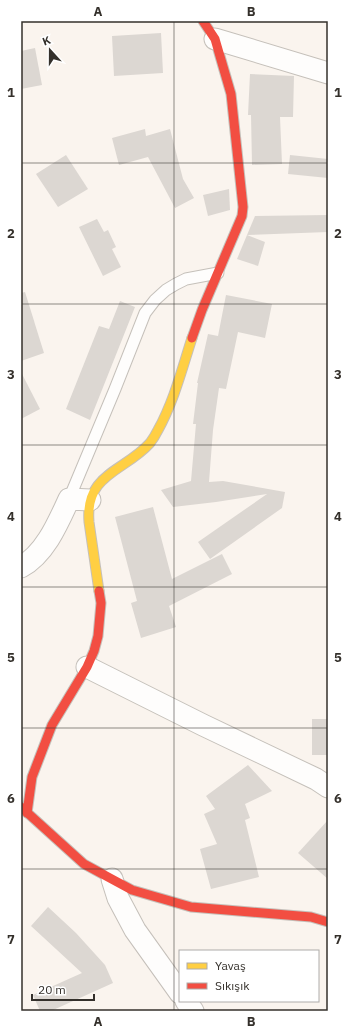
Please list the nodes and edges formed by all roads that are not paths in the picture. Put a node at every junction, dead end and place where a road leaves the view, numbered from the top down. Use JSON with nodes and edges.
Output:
{"nodes":[{"id":1,"x":203,"y":21,"type":"edge"},
{"id":2,"x":215,"y":39,"type":"junction"},
{"id":3,"x":328,"y":73,"type":"edge"},
{"id":4,"x":218,"y":273,"type":"junction"},
{"id":5,"x":69,"y":499,"type":"junction"},
{"id":6,"x":90,"y":500,"type":"junction"},
{"id":7,"x":21,"y":567,"type":"edge"},
{"id":8,"x":87,"y":667,"type":"junction"},
{"id":9,"x":328,"y":787,"type":"edge"},
{"id":10,"x":24,"y":810,"type":"edge"},
{"id":11,"x":112,"y":879,"type":"junction"},
{"id":12,"x":328,"y":922,"type":"edge"},
{"id":13,"x":179,"y":992,"type":"edge"},
{"id":14,"x":187,"y":1002,"type":"edge"},
{"id":15,"x":193,"y":1011,"type":"edge"}],
"edges":[{"from":1,"to":2,"type":"street"},
{"from":2,"to":3,"type":"street"},
{"from":2,"to":4,"type":"street"},
{"from":4,"to":5,"type":"lane"},
{"from":4,"to":6,"type":"street"},
{"from":5,"to":6,"type":"street"},
{"from":5,"to":7,"type":"street"},
{"from":6,"to":8,"type":"street"},
{"from":8,"to":9,"type":"street"},
{"from":8,"to":10,"type":"street"},
{"from":10,"to":11,"type":"street"},
{"from":11,"to":12,"type":"street"},
{"from":11,"to":13,"type":"street"},
{"from":14,"to":15,"type":"street"}]}
